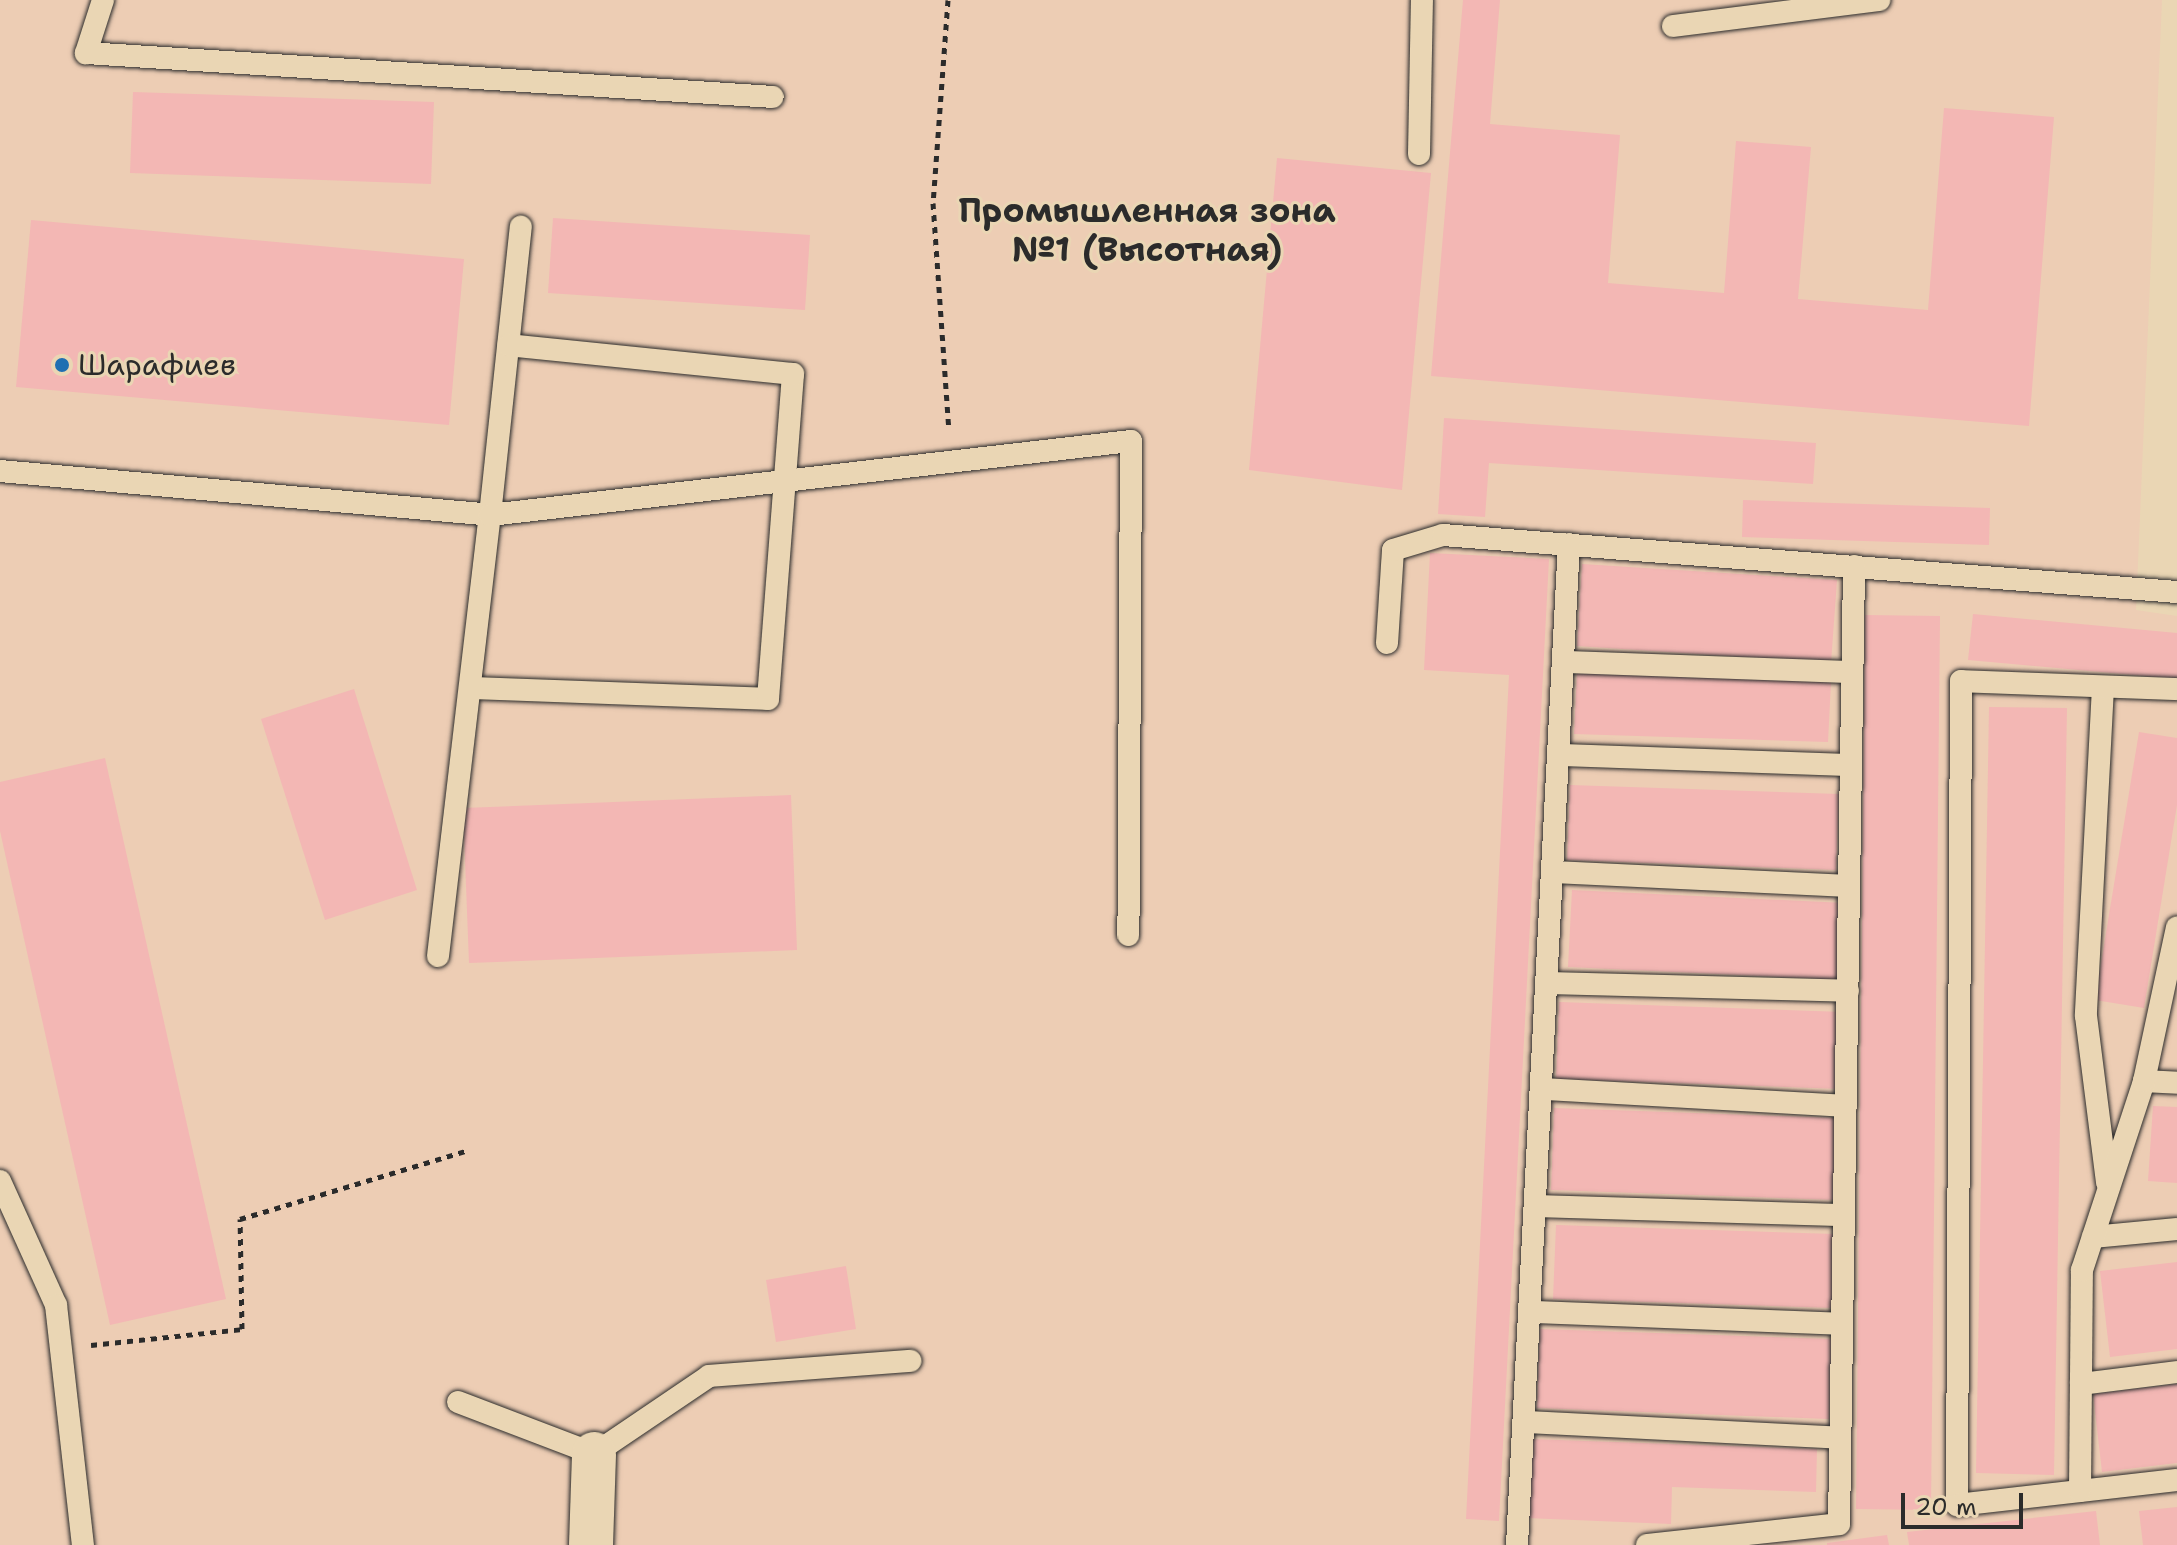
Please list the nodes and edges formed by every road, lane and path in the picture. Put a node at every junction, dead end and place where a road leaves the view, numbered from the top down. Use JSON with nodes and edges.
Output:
{"nodes":[{"id":1,"x":103,"y":0,"type":"edge"},
{"id":2,"x":948,"y":0,"type":"edge"},
{"id":3,"x":1422,"y":0,"type":"edge"},
{"id":4,"x":1879,"y":0,"type":"edge"},
{"id":5,"x":1673,"y":26,"type":"dead end"},
{"id":6,"x":773,"y":97,"type":"dead end"},
{"id":7,"x":1419,"y":154,"type":"dead end"},
{"id":8,"x":521,"y":227,"type":"dead end"},
{"id":9,"x":508,"y":345,"type":"junction"},
{"id":10,"x":952,"y":462,"type":"junction"},
{"id":11,"x":0,"y":471,"type":"edge"},
{"id":12,"x":785,"y":480,"type":"junction"},
{"id":13,"x":490,"y":515,"type":"junction"},
{"id":14,"x":1569,"y":544,"type":"junction"},
{"id":15,"x":1854,"y":566,"type":"junction"},
{"id":16,"x":2177,"y":592,"type":"edge"},
{"id":17,"x":1387,"y":643,"type":"dead end"},
{"id":18,"x":1564,"y":662,"type":"junction"},
{"id":19,"x":1852,"y":672,"type":"junction"},
{"id":20,"x":2103,"y":687,"type":"junction"},
{"id":21,"x":470,"y":688,"type":"junction"},
{"id":22,"x":2177,"y":689,"type":"edge"},
{"id":23,"x":1559,"y":755,"type":"junction"},
{"id":24,"x":1851,"y":765,"type":"junction"},
{"id":25,"x":1554,"y":872,"type":"junction"},
{"id":26,"x":1849,"y":886,"type":"junction"},
{"id":27,"x":2177,"y":927,"type":"edge"},
{"id":28,"x":1128,"y":935,"type":"dead end"},
{"id":29,"x":438,"y":956,"type":"dead end"},
{"id":30,"x":2174,"y":958,"type":"edge"},
{"id":31,"x":1549,"y":983,"type":"junction"},
{"id":32,"x":1848,"y":991,"type":"junction"},
{"id":33,"x":2144,"y":1081,"type":"junction"},
{"id":34,"x":2177,"y":1083,"type":"edge"},
{"id":35,"x":1544,"y":1089,"type":"junction"},
{"id":36,"x":1846,"y":1106,"type":"junction"},
{"id":37,"x":465,"y":1151,"type":"dead end"},
{"id":38,"x":0,"y":1181,"type":"edge"},
{"id":39,"x":2108,"y":1190,"type":"junction"},
{"id":40,"x":1538,"y":1206,"type":"junction"},
{"id":41,"x":1844,"y":1215,"type":"junction"},
{"id":42,"x":2177,"y":1229,"type":"edge"},
{"id":43,"x":2093,"y":1237,"type":"junction"},
{"id":44,"x":1533,"y":1312,"type":"junction"},
{"id":45,"x":1842,"y":1324,"type":"junction"},
{"id":46,"x":62,"y":1348,"type":"junction"},
{"id":47,"x":910,"y":1361,"type":"dead end"},
{"id":48,"x":2177,"y":1372,"type":"edge"},
{"id":49,"x":2081,"y":1384,"type":"junction"},
{"id":50,"x":458,"y":1402,"type":"dead end"},
{"id":51,"x":1528,"y":1422,"type":"junction"},
{"id":52,"x":1840,"y":1438,"type":"junction"},
{"id":53,"x":594,"y":1454,"type":"junction"},
{"id":54,"x":2177,"y":1480,"type":"edge"},
{"id":55,"x":2080,"y":1491,"type":"junction"},
{"id":56,"x":83,"y":1545,"type":"edge"},
{"id":57,"x":591,"y":1545,"type":"edge"},
{"id":58,"x":1517,"y":1545,"type":"edge"},
{"id":59,"x":1647,"y":1545,"type":"edge"}],
"edges":[{"from":1,"to":6,"type":"lane"},
{"from":2,"to":10,"type":"path"},
{"from":3,"to":7,"type":"lane"},
{"from":4,"to":5,"type":"lane"},
{"from":8,"to":9,"type":"lane"},
{"from":9,"to":12,"type":"lane"},
{"from":9,"to":13,"type":"lane"},
{"from":10,"to":12,"type":"lane"},
{"from":10,"to":28,"type":"lane"},
{"from":11,"to":13,"type":"lane"},
{"from":12,"to":13,"type":"lane"},
{"from":12,"to":21,"type":"lane"},
{"from":13,"to":21,"type":"lane"},
{"from":14,"to":15,"type":"lane"},
{"from":14,"to":17,"type":"lane"},
{"from":14,"to":18,"type":"lane"},
{"from":15,"to":16,"type":"lane"},
{"from":15,"to":19,"type":"lane"},
{"from":18,"to":19,"type":"lane"},
{"from":18,"to":23,"type":"lane"},
{"from":19,"to":24,"type":"lane"},
{"from":20,"to":22,"type":"lane"},
{"from":20,"to":39,"type":"lane"},
{"from":20,"to":55,"type":"lane"},
{"from":21,"to":29,"type":"lane"},
{"from":23,"to":24,"type":"lane"},
{"from":23,"to":25,"type":"lane"},
{"from":24,"to":26,"type":"lane"},
{"from":25,"to":26,"type":"lane"},
{"from":25,"to":31,"type":"lane"},
{"from":26,"to":32,"type":"lane"},
{"from":27,"to":30,"type":"lane"},
{"from":30,"to":33,"type":"lane"},
{"from":31,"to":32,"type":"lane"},
{"from":31,"to":35,"type":"lane"},
{"from":32,"to":36,"type":"lane"},
{"from":33,"to":34,"type":"lane"},
{"from":33,"to":39,"type":"lane"},
{"from":35,"to":36,"type":"lane"},
{"from":35,"to":40,"type":"lane"},
{"from":36,"to":41,"type":"lane"},
{"from":37,"to":46,"type":"path"},
{"from":38,"to":46,"type":"lane"},
{"from":39,"to":43,"type":"lane"},
{"from":40,"to":41,"type":"lane"},
{"from":40,"to":44,"type":"lane"},
{"from":41,"to":45,"type":"lane"},
{"from":42,"to":43,"type":"lane"},
{"from":43,"to":49,"type":"lane"},
{"from":44,"to":45,"type":"lane"},
{"from":44,"to":51,"type":"lane"},
{"from":45,"to":52,"type":"lane"},
{"from":46,"to":56,"type":"lane"},
{"from":47,"to":53,"type":"lane"},
{"from":48,"to":49,"type":"lane"},
{"from":49,"to":55,"type":"lane"},
{"from":50,"to":53,"type":"lane"},
{"from":51,"to":52,"type":"lane"},
{"from":51,"to":58,"type":"lane"},
{"from":52,"to":59,"type":"lane"},
{"from":53,"to":57,"type":"street"},
{"from":54,"to":55,"type":"lane"}]}
